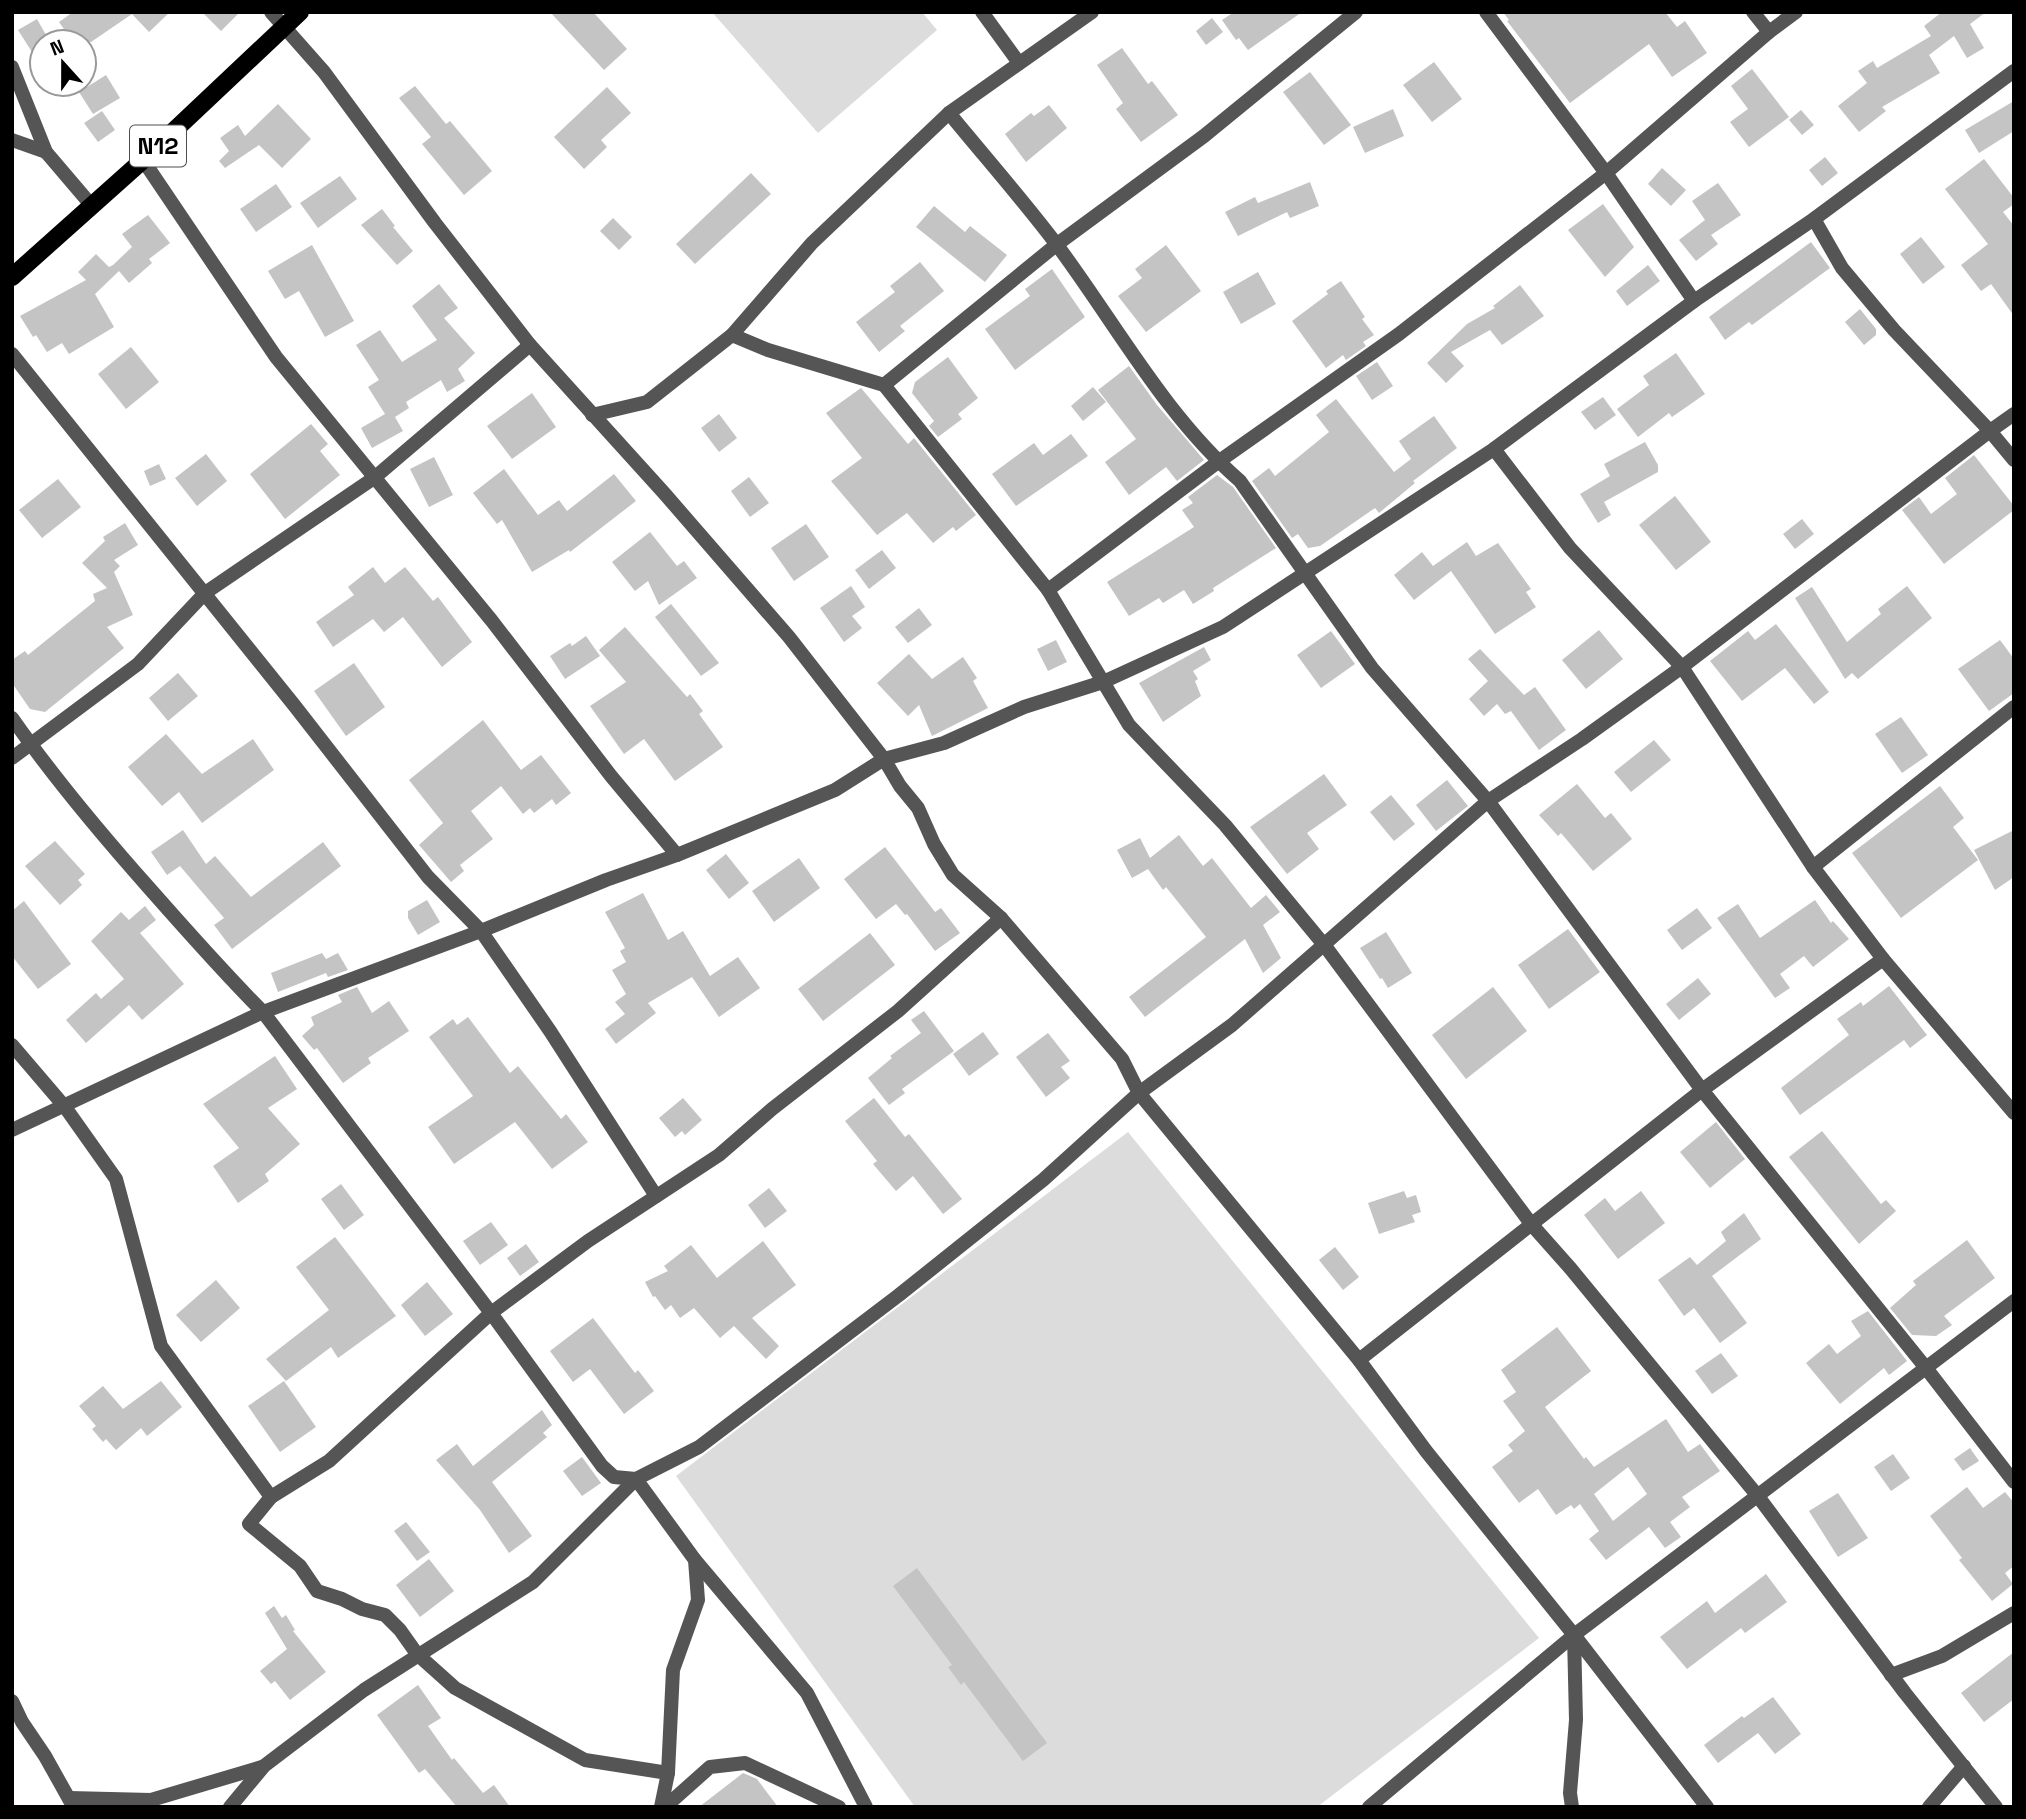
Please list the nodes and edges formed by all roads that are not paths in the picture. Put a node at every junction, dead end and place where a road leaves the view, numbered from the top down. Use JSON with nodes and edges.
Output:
{"nodes":[{"id":1,"x":271,"y":12,"type":"edge"},
{"id":2,"x":300,"y":12,"type":"edge"},
{"id":3,"x":982,"y":12,"type":"edge"},
{"id":4,"x":1092,"y":12,"type":"edge"},
{"id":5,"x":1356,"y":12,"type":"edge"},
{"id":6,"x":1486,"y":12,"type":"edge"},
{"id":7,"x":1754,"y":12,"type":"edge"},
{"id":8,"x":1796,"y":12,"type":"edge"},
{"id":9,"x":283,"y":27,"type":"junction"},
{"id":10,"x":1769,"y":32,"type":"junction"},
{"id":11,"x":1019,"y":63,"type":"junction"},
{"id":12,"x":12,"y":67,"type":"edge"},
{"id":13,"x":2014,"y":71,"type":"edge"},
{"id":14,"x":949,"y":113,"type":"junction"},
{"id":15,"x":12,"y":140,"type":"edge"},
{"id":16,"x":46,"y":152,"type":"junction"},
{"id":17,"x":143,"y":160,"type":"junction"},
{"id":18,"x":1606,"y":173,"type":"junction"},
{"id":19,"x":92,"y":206,"type":"junction"},
{"id":20,"x":1814,"y":219,"type":"junction"},
{"id":21,"x":1056,"y":245,"type":"junction"},
{"id":22,"x":12,"y":277,"type":"edge"},
{"id":23,"x":1694,"y":301,"type":"junction"},
{"id":24,"x":732,"y":335,"type":"junction"},
{"id":25,"x":530,"y":345,"type":"junction"},
{"id":26,"x":12,"y":354,"type":"edge"},
{"id":27,"x":884,"y":385,"type":"junction"},
{"id":28,"x":2014,"y":414,"type":"edge"},
{"id":29,"x":592,"y":415,"type":"junction"},
{"id":30,"x":1990,"y":431,"type":"junction"},
{"id":31,"x":1494,"y":449,"type":"junction"},
{"id":32,"x":2014,"y":460,"type":"edge"},
{"id":33,"x":1218,"y":462,"type":"junction"},
{"id":34,"x":374,"y":478,"type":"junction"},
{"id":35,"x":1306,"y":573,"type":"junction"},
{"id":36,"x":1048,"y":590,"type":"junction"},
{"id":37,"x":205,"y":593,"type":"junction"},
{"id":38,"x":1682,"y":667,"type":"junction"},
{"id":39,"x":1103,"y":682,"type":"junction"},
{"id":40,"x":2014,"y":707,"type":"edge"},
{"id":41,"x":12,"y":718,"type":"edge"},
{"id":42,"x":31,"y":746,"type":"junction"},
{"id":43,"x":12,"y":758,"type":"edge"},
{"id":44,"x":884,"y":759,"type":"junction"},
{"id":45,"x":1488,"y":802,"type":"junction"},
{"id":46,"x":677,"y":855,"type":"junction"},
{"id":47,"x":1813,"y":867,"type":"junction"},
{"id":48,"x":1001,"y":918,"type":"junction"},
{"id":49,"x":481,"y":931,"type":"junction"},
{"id":50,"x":1325,"y":946,"type":"junction"},
{"id":51,"x":1883,"y":959,"type":"junction"},
{"id":52,"x":263,"y":1012,"type":"junction"},
{"id":53,"x":12,"y":1045,"type":"edge"},
{"id":54,"x":1702,"y":1090,"type":"junction"},
{"id":55,"x":1139,"y":1093,"type":"junction"},
{"id":56,"x":65,"y":1107,"type":"junction"},
{"id":57,"x":2014,"y":1113,"type":"edge"},
{"id":58,"x":12,"y":1130,"type":"edge"},
{"id":59,"x":656,"y":1196,"type":"junction"},
{"id":60,"x":1532,"y":1225,"type":"junction"},
{"id":61,"x":2014,"y":1301,"type":"edge"},
{"id":62,"x":491,"y":1313,"type":"junction"},
{"id":63,"x":1359,"y":1360,"type":"junction"},
{"id":64,"x":1926,"y":1368,"type":"junction"},
{"id":65,"x":636,"y":1479,"type":"junction"},
{"id":66,"x":2014,"y":1482,"type":"edge"},
{"id":67,"x":1757,"y":1495,"type":"junction"},
{"id":68,"x":271,"y":1497,"type":"junction"},
{"id":69,"x":695,"y":1560,"type":"junction"},
{"id":70,"x":2014,"y":1613,"type":"edge"},
{"id":71,"x":1574,"y":1635,"type":"junction"},
{"id":72,"x":417,"y":1654,"type":"junction"},
{"id":73,"x":1891,"y":1675,"type":"junction"},
{"id":74,"x":12,"y":1701,"type":"edge"},
{"id":75,"x":264,"y":1766,"type":"junction"},
{"id":76,"x":1964,"y":1766,"type":"junction"},
{"id":77,"x":668,"y":1773,"type":"junction"},
{"id":78,"x":71,"y":1802,"type":"edge"},
{"id":79,"x":230,"y":1807,"type":"edge"},
{"id":80,"x":663,"y":1807,"type":"edge"},
{"id":81,"x":839,"y":1807,"type":"edge"},
{"id":82,"x":866,"y":1807,"type":"edge"},
{"id":83,"x":1370,"y":1807,"type":"edge"},
{"id":84,"x":1572,"y":1807,"type":"edge"},
{"id":85,"x":1707,"y":1807,"type":"edge"},
{"id":86,"x":1929,"y":1807,"type":"edge"},
{"id":87,"x":1996,"y":1807,"type":"edge"}],
"edges":[{"from":1,"to":9,"type":"street"},
{"from":2,"to":9,"type":"main road","number":"N12"},
{"from":3,"to":11,"type":"street"},
{"from":4,"to":11,"type":"street"},
{"from":5,"to":21,"type":"street"},
{"from":6,"to":18,"type":"street"},
{"from":7,"to":10,"type":"street"},
{"from":8,"to":10,"type":"street"},
{"from":9,"to":17,"type":"main road","number":"N12"},
{"from":9,"to":25,"type":"street"},
{"from":10,"to":18,"type":"street"},
{"from":11,"to":14,"type":"street"},
{"from":12,"to":16,"type":"street"},
{"from":13,"to":20,"type":"street"},
{"from":14,"to":21,"type":"street"},
{"from":14,"to":24,"type":"street"},
{"from":15,"to":16,"type":"street"},
{"from":16,"to":19,"type":"street"},
{"from":17,"to":19,"type":"main road","number":"N12"},
{"from":17,"to":34,"type":"street"},
{"from":18,"to":23,"type":"street"},
{"from":18,"to":33,"type":"street"},
{"from":19,"to":22,"type":"main road","number":"N12"},
{"from":20,"to":23,"type":"street"},
{"from":20,"to":30,"type":"street"},
{"from":21,"to":27,"type":"street"},
{"from":21,"to":33,"type":"street"},
{"from":23,"to":31,"type":"street"},
{"from":24,"to":27,"type":"street"},
{"from":24,"to":29,"type":"street"},
{"from":25,"to":29,"type":"street"},
{"from":25,"to":34,"type":"street"},
{"from":26,"to":37,"type":"street"},
{"from":27,"to":36,"type":"street"},
{"from":28,"to":30,"type":"street"},
{"from":29,"to":44,"type":"street"},
{"from":30,"to":32,"type":"street"},
{"from":30,"to":38,"type":"street"},
{"from":31,"to":35,"type":"street"},
{"from":31,"to":38,"type":"street"},
{"from":33,"to":35,"type":"street"},
{"from":33,"to":36,"type":"street"},
{"from":34,"to":37,"type":"street"},
{"from":34,"to":46,"type":"street"},
{"from":35,"to":39,"type":"street"},
{"from":35,"to":45,"type":"street"},
{"from":36,"to":39,"type":"street"},
{"from":37,"to":42,"type":"street"},
{"from":37,"to":49,"type":"street"},
{"from":38,"to":45,"type":"street"},
{"from":38,"to":47,"type":"street"},
{"from":39,"to":44,"type":"street"},
{"from":39,"to":50,"type":"street"},
{"from":40,"to":47,"type":"street"},
{"from":41,"to":42,"type":"street"},
{"from":42,"to":43,"type":"street"},
{"from":42,"to":52,"type":"street"},
{"from":44,"to":46,"type":"street"},
{"from":44,"to":48,"type":"street"},
{"from":45,"to":50,"type":"street"},
{"from":45,"to":54,"type":"street"},
{"from":46,"to":49,"type":"street"},
{"from":47,"to":51,"type":"street"},
{"from":48,"to":55,"type":"street"},
{"from":48,"to":59,"type":"street"},
{"from":49,"to":52,"type":"street"},
{"from":49,"to":59,"type":"street"},
{"from":50,"to":55,"type":"street"},
{"from":50,"to":60,"type":"street"},
{"from":51,"to":54,"type":"street"},
{"from":51,"to":57,"type":"street"},
{"from":52,"to":56,"type":"street"},
{"from":52,"to":62,"type":"street"},
{"from":53,"to":56,"type":"street"},
{"from":54,"to":60,"type":"street"},
{"from":54,"to":64,"type":"street"},
{"from":55,"to":63,"type":"street"},
{"from":55,"to":65,"type":"street"},
{"from":56,"to":58,"type":"street"},
{"from":56,"to":68,"type":"street"},
{"from":59,"to":62,"type":"street"},
{"from":60,"to":63,"type":"street"},
{"from":60,"to":67,"type":"street"},
{"from":61,"to":64,"type":"street"},
{"from":62,"to":65,"type":"street"},
{"from":62,"to":68,"type":"street"},
{"from":63,"to":71,"type":"street"},
{"from":64,"to":66,"type":"street"},
{"from":64,"to":67,"type":"street"},
{"from":65,"to":69,"type":"street"},
{"from":65,"to":72,"type":"street"},
{"from":67,"to":71,"type":"street"},
{"from":67,"to":73,"type":"street"},
{"from":68,"to":72,"type":"street"},
{"from":69,"to":77,"type":"street"},
{"from":69,"to":82,"type":"street"},
{"from":70,"to":73,"type":"street"},
{"from":71,"to":83,"type":"street"},
{"from":71,"to":84,"type":"street"},
{"from":71,"to":85,"type":"street"},
{"from":72,"to":75,"type":"street"},
{"from":72,"to":77,"type":"street"},
{"from":73,"to":76,"type":"street"},
{"from":74,"to":78,"type":"street"},
{"from":75,"to":78,"type":"street"},
{"from":75,"to":79,"type":"street"},
{"from":76,"to":86,"type":"street"},
{"from":76,"to":87,"type":"street"},
{"from":77,"to":80,"type":"street"},
{"from":80,"to":81,"type":"street"}]}
